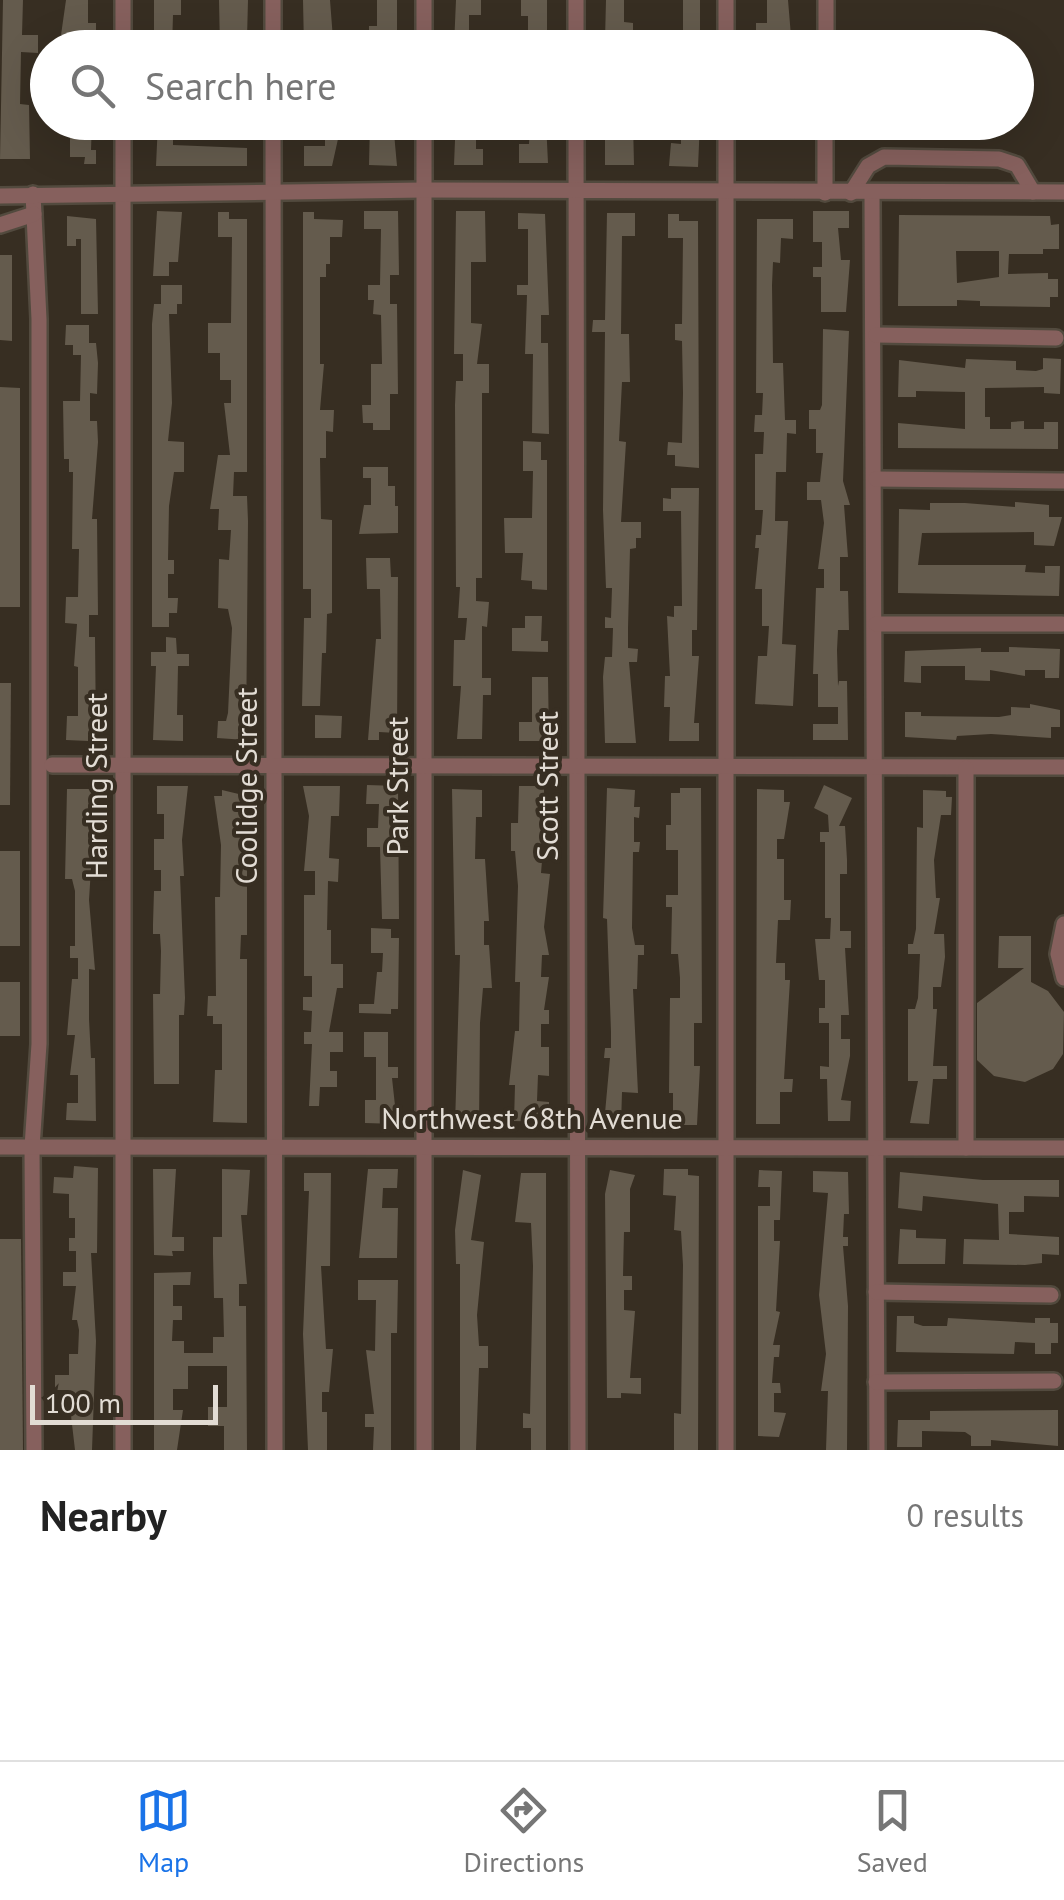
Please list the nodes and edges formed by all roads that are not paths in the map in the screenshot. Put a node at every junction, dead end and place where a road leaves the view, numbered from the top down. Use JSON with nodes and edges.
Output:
{"nodes":[{"id":1,"x":123,"y":0,"type":"edge"},
{"id":2,"x":273,"y":0,"type":"edge"},
{"id":3,"x":424,"y":0,"type":"edge"},
{"id":4,"x":576,"y":0,"type":"edge"},
{"id":5,"x":726,"y":0,"type":"edge"},
{"id":6,"x":826,"y":0,"type":"edge"},
{"id":7,"x":123,"y":30,"type":"edge"},
{"id":8,"x":273,"y":30,"type":"edge"},
{"id":9,"x":424,"y":30,"type":"edge"},
{"id":10,"x":576,"y":30,"type":"edge"},
{"id":11,"x":726,"y":30,"type":"edge"},
{"id":12,"x":826,"y":30,"type":"edge"},
{"id":13,"x":123,"y":140,"type":"edge"},
{"id":14,"x":272,"y":140,"type":"edge"},
{"id":15,"x":424,"y":140,"type":"edge"},
{"id":16,"x":576,"y":140,"type":"edge"},
{"id":17,"x":726,"y":140,"type":"edge"},
{"id":18,"x":825,"y":140,"type":"edge"},
{"id":19,"x":424,"y":190,"type":"junction"},
{"id":20,"x":272,"y":191,"type":"junction"},
{"id":21,"x":123,"y":192,"type":"junction"},
{"id":22,"x":576,"y":192,"type":"junction"},
{"id":23,"x":726,"y":192,"type":"junction"},
{"id":24,"x":1033,"y":192,"type":"junction"},
{"id":25,"x":1064,"y":192,"type":"edge"},
{"id":26,"x":825,"y":193,"type":"junction"},
{"id":27,"x":851,"y":193,"type":"junction"},
{"id":28,"x":872,"y":193,"type":"junction"},
{"id":29,"x":33,"y":194,"type":"junction"},
{"id":30,"x":0,"y":196,"type":"edge"},
{"id":31,"x":34,"y":214,"type":"junction"},
{"id":32,"x":0,"y":225,"type":"edge"},
{"id":33,"x":876,"y":335,"type":"junction"},
{"id":34,"x":1056,"y":338,"type":"dead end"},
{"id":35,"x":876,"y":479,"type":"junction"},
{"id":36,"x":1064,"y":481,"type":"edge"},
{"id":37,"x":876,"y":624,"type":"junction"},
{"id":38,"x":1062,"y":624,"type":"dead end"},
{"id":39,"x":52,"y":765,"type":"dead end"},
{"id":40,"x":125,"y":765,"type":"junction"},
{"id":41,"x":275,"y":765,"type":"junction"},
{"id":42,"x":426,"y":766,"type":"junction"},
{"id":43,"x":575,"y":766,"type":"junction"},
{"id":44,"x":875,"y":767,"type":"junction"},
{"id":45,"x":726,"y":768,"type":"junction"},
{"id":46,"x":966,"y":768,"type":"junction"},
{"id":47,"x":1064,"y":768,"type":"edge"},
{"id":48,"x":1064,"y":924,"type":"edge"},
{"id":49,"x":1064,"y":978,"type":"edge"},
{"id":50,"x":0,"y":1146,"type":"edge"},
{"id":51,"x":576,"y":1146,"type":"junction"},
{"id":52,"x":727,"y":1146,"type":"junction"},
{"id":53,"x":32,"y":1147,"type":"junction"},
{"id":54,"x":123,"y":1148,"type":"junction"},
{"id":55,"x":276,"y":1148,"type":"junction"},
{"id":56,"x":425,"y":1148,"type":"junction"},
{"id":57,"x":877,"y":1148,"type":"junction"},
{"id":58,"x":966,"y":1148,"type":"junction"},
{"id":59,"x":1064,"y":1148,"type":"edge"},
{"id":60,"x":876,"y":1292,"type":"junction"},
{"id":61,"x":1051,"y":1295,"type":"dead end"},
{"id":62,"x":1054,"y":1380,"type":"dead end"},
{"id":63,"x":876,"y":1382,"type":"junction"},
{"id":64,"x":34,"y":1450,"type":"edge"},
{"id":65,"x":124,"y":1450,"type":"edge"},
{"id":66,"x":275,"y":1450,"type":"edge"},
{"id":67,"x":424,"y":1450,"type":"edge"},
{"id":68,"x":578,"y":1450,"type":"edge"},
{"id":69,"x":726,"y":1450,"type":"edge"},
{"id":70,"x":877,"y":1450,"type":"edge"}],
"edges":[{"from":1,"to":7,"type":"street"},
{"from":2,"to":8,"type":"street"},
{"from":3,"to":9,"type":"street"},
{"from":4,"to":10,"type":"street"},
{"from":5,"to":11,"type":"street"},
{"from":6,"to":12,"type":"street"},
{"from":13,"to":21,"type":"street","name":"Harding Street"},
{"from":14,"to":20,"type":"street","name":"Coolidge Street"},
{"from":15,"to":19,"type":"street","name":"Park Street"},
{"from":16,"to":22,"type":"street","name":"Scott Street"},
{"from":17,"to":23,"type":"street"},
{"from":18,"to":26,"type":"street"},
{"from":19,"to":20,"type":"street"},
{"from":19,"to":22,"type":"street"},
{"from":19,"to":42,"type":"street","name":"Park Street"},
{"from":20,"to":21,"type":"street"},
{"from":20,"to":41,"type":"street","name":"Coolidge Street"},
{"from":21,"to":29,"type":"street"},
{"from":21,"to":40,"type":"street","name":"Harding Street"},
{"from":22,"to":23,"type":"street"},
{"from":22,"to":43,"type":"street","name":"Scott Street"},
{"from":23,"to":26,"type":"street"},
{"from":23,"to":45,"type":"street"},
{"from":24,"to":25,"type":"street"},
{"from":24,"to":27,"type":"street"},
{"from":24,"to":28,"type":"street"},
{"from":26,"to":27,"type":"street"},
{"from":27,"to":28,"type":"street"},
{"from":28,"to":33,"type":"street"},
{"from":29,"to":30,"type":"street"},
{"from":29,"to":31,"type":"street"},
{"from":31,"to":32,"type":"street"},
{"from":31,"to":53,"type":"street"},
{"from":33,"to":34,"type":"street"},
{"from":33,"to":35,"type":"street"},
{"from":35,"to":36,"type":"street"},
{"from":35,"to":37,"type":"street"},
{"from":37,"to":38,"type":"street"},
{"from":37,"to":44,"type":"street"},
{"from":39,"to":40,"type":"street"},
{"from":40,"to":41,"type":"street"},
{"from":40,"to":54,"type":"street","name":"Harding Street"},
{"from":41,"to":42,"type":"street"},
{"from":41,"to":55,"type":"street","name":"Coolidge Street"},
{"from":42,"to":43,"type":"street"},
{"from":42,"to":56,"type":"street","name":"Park Street"},
{"from":43,"to":45,"type":"street"},
{"from":43,"to":51,"type":"street","name":"Scott Street"},
{"from":44,"to":45,"type":"street"},
{"from":44,"to":46,"type":"street"},
{"from":44,"to":57,"type":"street"},
{"from":45,"to":52,"type":"street"},
{"from":46,"to":47,"type":"street"},
{"from":46,"to":58,"type":"street"},
{"from":48,"to":49,"type":"street"},
{"from":50,"to":53,"type":"street","name":"Northwest 68th Avenue"},
{"from":51,"to":52,"type":"street","name":"Northwest 68th Avenue"},
{"from":51,"to":56,"type":"street","name":"Northwest 68th Avenue"},
{"from":51,"to":68,"type":"street","name":"Scott Street"},
{"from":52,"to":57,"type":"street","name":"Northwest 68th Avenue"},
{"from":52,"to":69,"type":"street"},
{"from":53,"to":54,"type":"street","name":"Northwest 68th Avenue"},
{"from":53,"to":64,"type":"street"},
{"from":54,"to":55,"type":"street","name":"Northwest 68th Avenue"},
{"from":54,"to":65,"type":"street","name":"Harding Street"},
{"from":55,"to":56,"type":"street","name":"Northwest 68th Avenue"},
{"from":55,"to":66,"type":"street","name":"Coolidge Street"},
{"from":56,"to":67,"type":"street","name":"Park Street"},
{"from":57,"to":58,"type":"street","name":"Northwest 68th Avenue"},
{"from":57,"to":60,"type":"street"},
{"from":58,"to":59,"type":"street","name":"Northwest 68th Avenue"},
{"from":60,"to":61,"type":"street"},
{"from":60,"to":63,"type":"street"},
{"from":62,"to":63,"type":"street"},
{"from":63,"to":70,"type":"street"}]}
